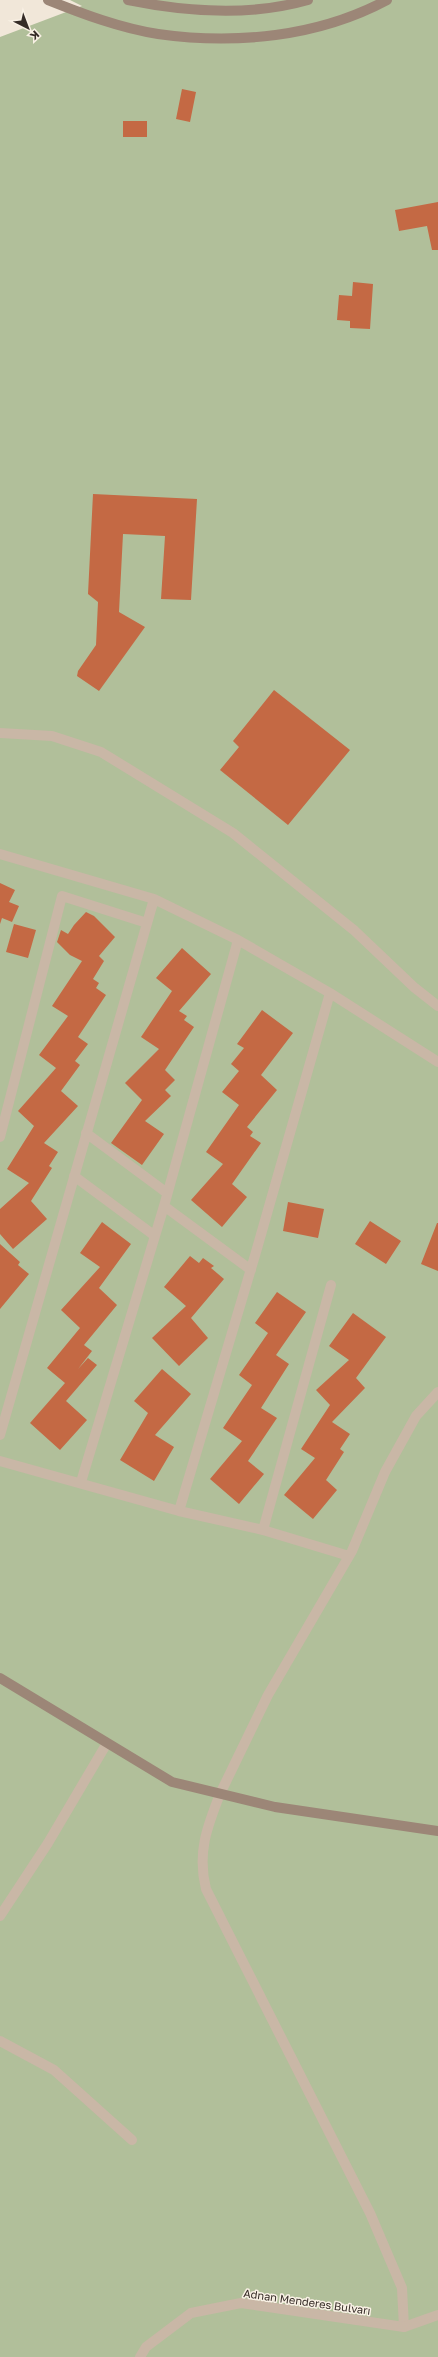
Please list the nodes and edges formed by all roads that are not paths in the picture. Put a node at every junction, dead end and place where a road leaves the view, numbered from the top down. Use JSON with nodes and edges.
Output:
{"nodes":[{"id":1,"x":48,"y":0,"type":"edge"},
{"id":2,"x":128,"y":0,"type":"edge"},
{"id":3,"x":308,"y":0,"type":"edge"},
{"id":4,"x":386,"y":0,"type":"edge"},
{"id":5,"x":0,"y":733,"type":"edge"},
{"id":6,"x":0,"y":854,"type":"edge"},
{"id":7,"x":154,"y":899,"type":"junction"},
{"id":8,"x":147,"y":923,"type":"junction"},
{"id":9,"x":238,"y":940,"type":"junction"},
{"id":10,"x":330,"y":993,"type":"junction"},
{"id":11,"x":438,"y":1006,"type":"edge"},
{"id":12,"x":438,"y":1062,"type":"edge"},
{"id":13,"x":86,"y":1133,"type":"junction"},
{"id":14,"x":0,"y":1136,"type":"edge"},
{"id":15,"x":74,"y":1176,"type":"junction"},
{"id":16,"x":167,"y":1193,"type":"junction"},
{"id":17,"x":164,"y":1206,"type":"junction"},
{"id":18,"x":154,"y":1236,"type":"junction"},
{"id":19,"x":251,"y":1270,"type":"junction"},
{"id":20,"x":331,"y":1285,"type":"dead end"},
{"id":21,"x":438,"y":1392,"type":"edge"},
{"id":22,"x":0,"y":1436,"type":"edge"},
{"id":23,"x":0,"y":1461,"type":"edge"},
{"id":24,"x":81,"y":1482,"type":"junction"},
{"id":25,"x":179,"y":1511,"type":"junction"},
{"id":26,"x":263,"y":1530,"type":"junction"},
{"id":27,"x":349,"y":1556,"type":"junction"},
{"id":28,"x":0,"y":1678,"type":"edge"},
{"id":29,"x":107,"y":1743,"type":"junction"},
{"id":30,"x":220,"y":1794,"type":"junction"},
{"id":31,"x":438,"y":1831,"type":"edge"},
{"id":32,"x":0,"y":1916,"type":"edge"},
{"id":33,"x":0,"y":2041,"type":"edge"},
{"id":34,"x":132,"y":2140,"type":"dead end"},
{"id":35,"x":438,"y":2315,"type":"edge"},
{"id":36,"x":404,"y":2327,"type":"junction"},
{"id":37,"x":140,"y":2357,"type":"edge"}],
"edges":[{"from":1,"to":4,"type":"main road"},
{"from":2,"to":3,"type":"main road"},
{"from":5,"to":11,"type":"street"},
{"from":6,"to":7,"type":"street"},
{"from":7,"to":8,"type":"street"},
{"from":7,"to":9,"type":"street"},
{"from":8,"to":13,"type":"street"},
{"from":8,"to":14,"type":"street"},
{"from":9,"to":10,"type":"street"},
{"from":9,"to":16,"type":"street"},
{"from":10,"to":12,"type":"street"},
{"from":10,"to":19,"type":"street"},
{"from":13,"to":15,"type":"street"},
{"from":13,"to":16,"type":"street"},
{"from":15,"to":18,"type":"street"},
{"from":15,"to":22,"type":"street"},
{"from":16,"to":17,"type":"street"},
{"from":17,"to":18,"type":"street"},
{"from":17,"to":19,"type":"street"},
{"from":18,"to":24,"type":"street"},
{"from":19,"to":25,"type":"street"},
{"from":20,"to":26,"type":"street"},
{"from":21,"to":27,"type":"street"},
{"from":23,"to":24,"type":"street"},
{"from":24,"to":25,"type":"street"},
{"from":25,"to":26,"type":"street"},
{"from":26,"to":27,"type":"street"},
{"from":27,"to":30,"type":"street"},
{"from":28,"to":29,"type":"main road"},
{"from":29,"to":30,"type":"main road"},
{"from":29,"to":32,"type":"street"},
{"from":30,"to":31,"type":"main road"},
{"from":30,"to":36,"type":"street"},
{"from":33,"to":34,"type":"street"},
{"from":35,"to":36,"type":"street","name":"Adnan Menderes Bulvarı"},
{"from":36,"to":37,"type":"street","name":"Adnan Menderes Bulvarı"}]}
